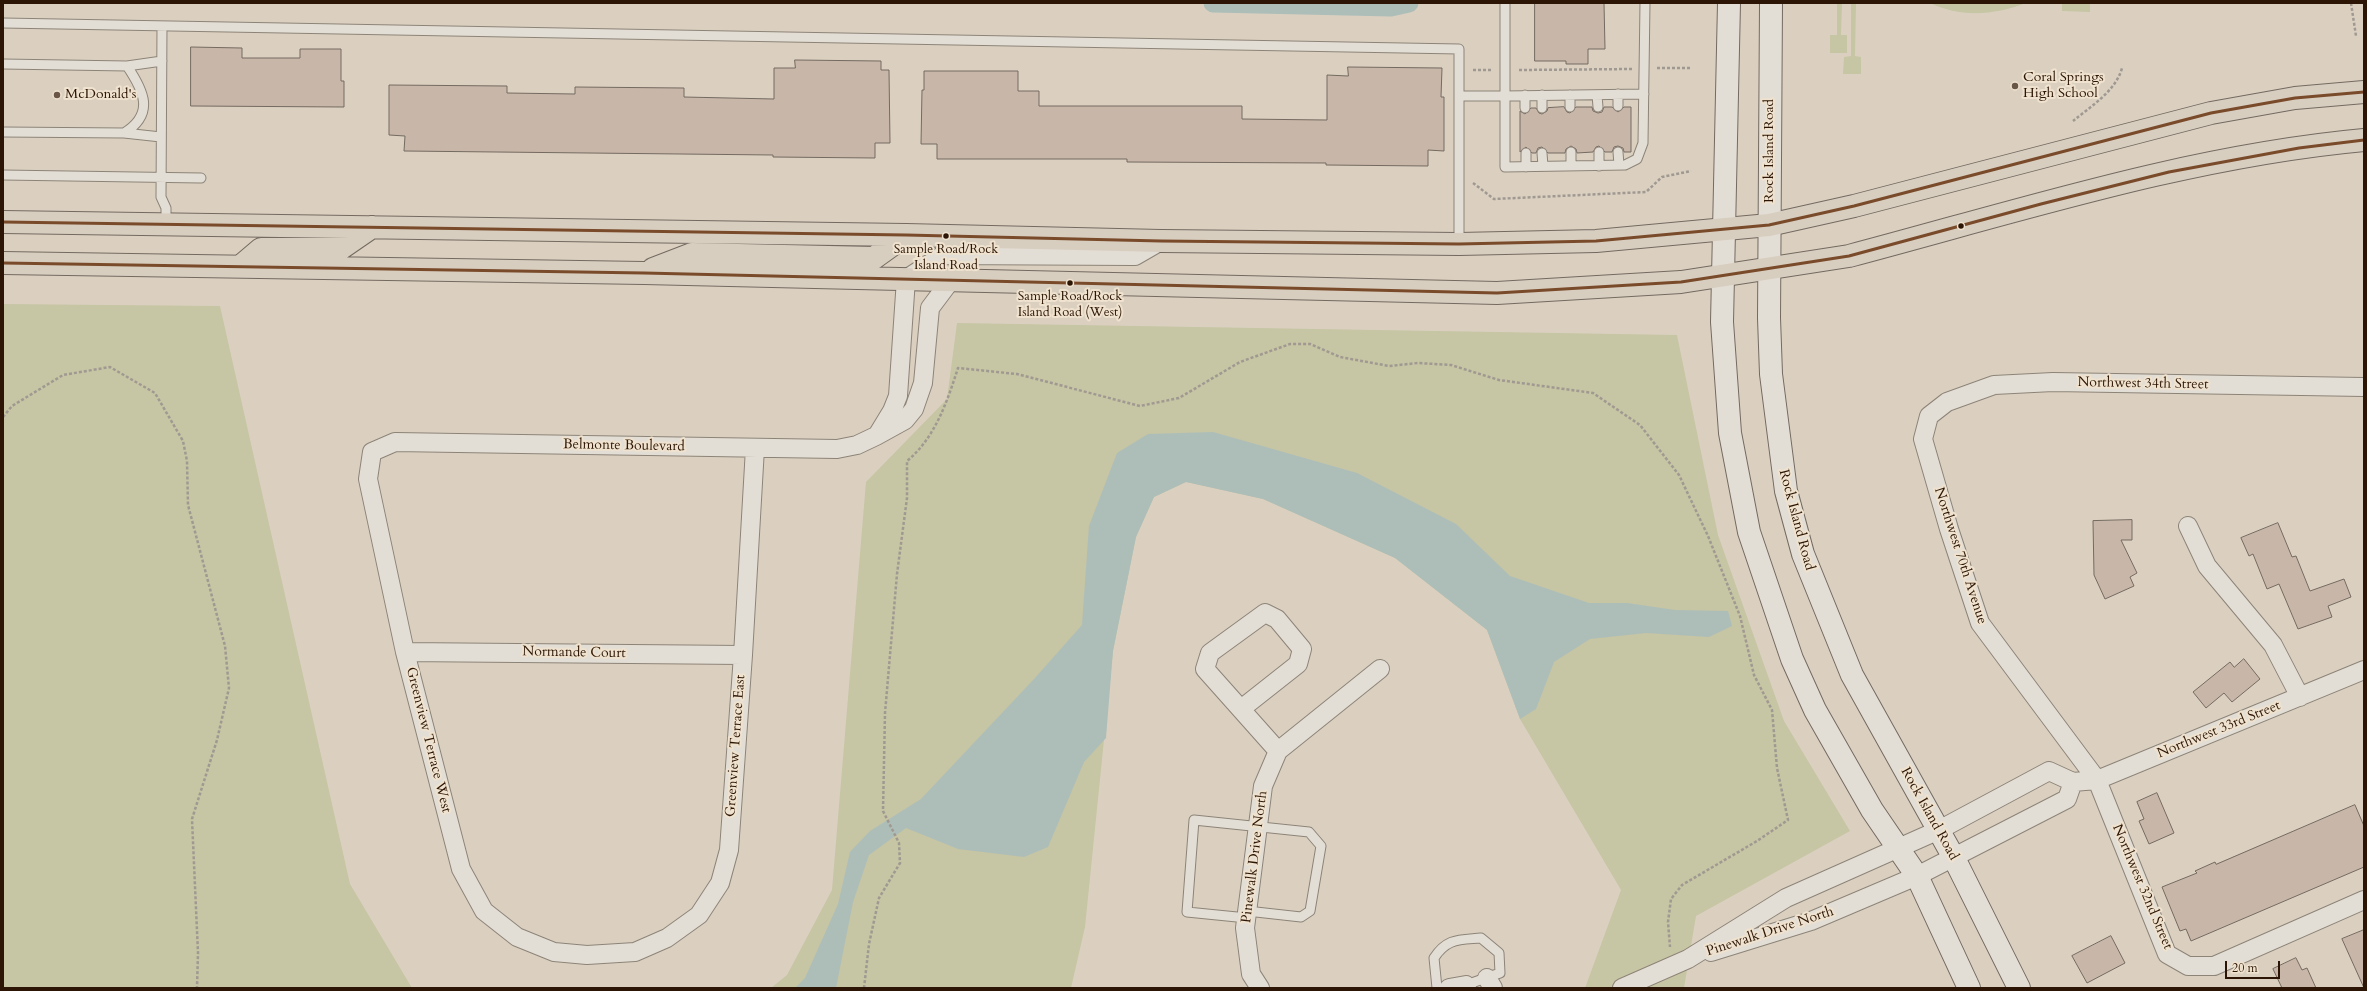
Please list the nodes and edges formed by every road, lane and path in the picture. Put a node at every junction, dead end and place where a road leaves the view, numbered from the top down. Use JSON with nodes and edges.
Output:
{"nodes":[{"id":1,"x":1505,"y":3,"type":"edge"},
{"id":2,"x":1645,"y":3,"type":"edge"},
{"id":3,"x":1729,"y":3,"type":"edge"},
{"id":4,"x":1771,"y":3,"type":"edge"},
{"id":5,"x":2351,"y":3,"type":"edge"},
{"id":6,"x":3,"y":24,"type":"edge"},
{"id":7,"x":162,"y":26,"type":"junction"},
{"id":8,"x":2356,"y":36,"type":"dead end"},
{"id":9,"x":162,"y":61,"type":"junction"},
{"id":10,"x":3,"y":64,"type":"edge"},
{"id":11,"x":127,"y":66,"type":"junction"},
{"id":12,"x":1644,"y":68,"type":"junction"},
{"id":13,"x":1692,"y":68,"type":"dead end"},
{"id":14,"x":2122,"y":68,"type":"dead end"},
{"id":15,"x":1506,"y":70,"type":"junction"},
{"id":16,"x":2364,"y":92,"type":"edge"},
{"id":17,"x":1618,"y":94,"type":"junction"},
{"id":18,"x":1644,"y":94,"type":"junction"},
{"id":19,"x":1525,"y":95,"type":"junction"},
{"id":20,"x":1542,"y":95,"type":"junction"},
{"id":21,"x":1570,"y":95,"type":"junction"},
{"id":22,"x":1597,"y":95,"type":"junction"},
{"id":23,"x":1459,"y":96,"type":"junction"},
{"id":24,"x":1471,"y":96,"type":"junction"},
{"id":25,"x":1505,"y":96,"type":"junction"},
{"id":26,"x":1618,"y":106,"type":"dead end"},
{"id":27,"x":1570,"y":107,"type":"dead end"},
{"id":28,"x":1598,"y":107,"type":"dead end"},
{"id":29,"x":1525,"y":108,"type":"dead end"},
{"id":30,"x":1542,"y":108,"type":"dead end"},
{"id":31,"x":2073,"y":121,"type":"dead end"},
{"id":32,"x":3,"y":132,"type":"edge"},
{"id":33,"x":124,"y":134,"type":"junction"},
{"id":34,"x":161,"y":137,"type":"junction"},
{"id":35,"x":2364,"y":140,"type":"edge"},
{"id":36,"x":1571,"y":152,"type":"dead end"},
{"id":37,"x":1599,"y":152,"type":"dead end"},
{"id":38,"x":1618,"y":152,"type":"dead end"},
{"id":39,"x":1526,"y":153,"type":"dead end"},
{"id":40,"x":1542,"y":153,"type":"dead end"},
{"id":41,"x":1619,"y":165,"type":"junction"},
{"id":42,"x":1542,"y":166,"type":"junction"},
{"id":43,"x":1571,"y":166,"type":"junction"},
{"id":44,"x":1599,"y":166,"type":"junction"},
{"id":45,"x":1526,"y":167,"type":"junction"},
{"id":46,"x":1691,"y":171,"type":"dead end"},
{"id":47,"x":3,"y":175,"type":"edge"},
{"id":48,"x":161,"y":176,"type":"junction"},
{"id":49,"x":201,"y":178,"type":"dead end"},
{"id":50,"x":1469,"y":180,"type":"dead end"},
{"id":51,"x":3,"y":222,"type":"edge"},
{"id":52,"x":166,"y":224,"type":"junction"},
{"id":53,"x":1769,"y":225,"type":"junction"},
{"id":54,"x":372,"y":227,"type":"junction"},
{"id":55,"x":1724,"y":231,"type":"junction"},
{"id":56,"x":906,"y":235,"type":"junction"},
{"id":57,"x":1161,"y":241,"type":"junction"},
{"id":58,"x":1459,"y":244,"type":"junction"},
{"id":59,"x":3,"y":263,"type":"edge"},
{"id":60,"x":241,"y":266,"type":"junction"},
{"id":61,"x":1769,"y":269,"type":"junction"},
{"id":62,"x":644,"y":273,"type":"junction"},
{"id":63,"x":1723,"y":274,"type":"junction"},
{"id":64,"x":906,"y":279,"type":"junction"},
{"id":65,"x":951,"y":280,"type":"junction"},
{"id":66,"x":2364,"y":387,"type":"edge"},
{"id":67,"x":1929,"y":416,"type":"joint"},
{"id":68,"x":3,"y":417,"type":"edge"},
{"id":69,"x":876,"y":436,"type":"junction"},
{"id":70,"x":755,"y":448,"type":"junction"},
{"id":71,"x":372,"y":452,"type":"joint"},
{"id":72,"x":2188,"y":526,"type":"dead end"},
{"id":73,"x":405,"y":652,"type":"junction"},
{"id":74,"x":743,"y":655,"type":"junction"},
{"id":75,"x":1380,"y":669,"type":"dead end"},
{"id":76,"x":2364,"y":670,"type":"edge"},
{"id":77,"x":2300,"y":696,"type":"junction"},
{"id":78,"x":1241,"y":709,"type":"junction"},
{"id":79,"x":1278,"y":750,"type":"junction"},
{"id":80,"x":2098,"y":780,"type":"junction"},
{"id":81,"x":2073,"y":782,"type":"junction"},
{"id":82,"x":1258,"y":826,"type":"junction"},
{"id":83,"x":1939,"y":830,"type":"junction"},
{"id":84,"x":1900,"y":847,"type":"junction"},
{"id":85,"x":1954,"y":858,"type":"junction"},
{"id":86,"x":1917,"y":876,"type":"junction"},
{"id":87,"x":2364,"y":900,"type":"edge"},
{"id":88,"x":1247,"y":915,"type":"junction"},
{"id":89,"x":587,"y":954,"type":"joint"},
{"id":90,"x":1688,"y":959,"type":"junction"},
{"id":91,"x":1665,"y":970,"type":"junction"},
{"id":92,"x":1490,"y":983,"type":"edge"},
{"id":93,"x":1467,"y":986,"type":"edge"},
{"id":94,"x":197,"y":988,"type":"edge"},
{"id":95,"x":864,"y":988,"type":"edge"},
{"id":96,"x":1260,"y":988,"type":"edge"},
{"id":97,"x":1437,"y":988,"type":"edge"},
{"id":98,"x":1448,"y":988,"type":"edge"},
{"id":99,"x":1622,"y":988,"type":"edge"},
{"id":100,"x":1969,"y":988,"type":"edge"},
{"id":101,"x":2019,"y":988,"type":"edge"}],
"edges":[{"from":1,"to":15,"type":"lane"},
{"from":2,"to":12,"type":"lane"},
{"from":3,"to":55,"type":"main road"},
{"from":4,"to":53,"type":"main road","name":"Rock Island Road"},
{"from":5,"to":8,"type":"path"},
{"from":6,"to":7,"type":"lane"},
{"from":7,"to":9,"type":"lane"},
{"from":7,"to":23,"type":"lane"},
{"from":9,"to":11,"type":"lane"},
{"from":9,"to":34,"type":"lane"},
{"from":10,"to":11,"type":"lane"},
{"from":11,"to":33,"type":"lane"},
{"from":12,"to":13,"type":"path"},
{"from":12,"to":15,"type":"path"},
{"from":12,"to":18,"type":"lane"},
{"from":14,"to":31,"type":"path"},
{"from":15,"to":24,"type":"path"},
{"from":15,"to":25,"type":"lane"},
{"from":16,"to":53,"type":"main road"},
{"from":17,"to":18,"type":"lane"},
{"from":17,"to":22,"type":"lane"},
{"from":17,"to":26,"type":"lane"},
{"from":18,"to":41,"type":"lane"},
{"from":19,"to":20,"type":"lane"},
{"from":19,"to":25,"type":"lane"},
{"from":19,"to":29,"type":"lane"},
{"from":20,"to":21,"type":"lane"},
{"from":20,"to":30,"type":"lane"},
{"from":21,"to":22,"type":"lane"},
{"from":21,"to":27,"type":"lane"},
{"from":22,"to":28,"type":"lane"},
{"from":23,"to":24,"type":"lane"},
{"from":23,"to":58,"type":"lane"},
{"from":24,"to":25,"type":"lane"},
{"from":25,"to":45,"type":"lane"},
{"from":32,"to":33,"type":"lane"},
{"from":33,"to":34,"type":"lane"},
{"from":34,"to":48,"type":"lane"},
{"from":35,"to":61,"type":"main road"},
{"from":36,"to":43,"type":"lane"},
{"from":37,"to":44,"type":"lane"},
{"from":38,"to":41,"type":"lane"},
{"from":39,"to":45,"type":"lane"},
{"from":40,"to":42,"type":"lane"},
{"from":41,"to":44,"type":"lane"},
{"from":42,"to":43,"type":"lane"},
{"from":42,"to":45,"type":"lane"},
{"from":43,"to":44,"type":"lane"},
{"from":46,"to":50,"type":"path"},
{"from":47,"to":48,"type":"lane"},
{"from":48,"to":49,"type":"lane"},
{"from":48,"to":52,"type":"lane"},
{"from":51,"to":52,"type":"main road"},
{"from":52,"to":54,"type":"main road"},
{"from":53,"to":55,"type":"main road"},
{"from":53,"to":61,"type":"main road","name":"Rock Island Road"},
{"from":54,"to":56,"type":"main road"},
{"from":54,"to":60,"type":"main road"},
{"from":55,"to":58,"type":"main road"},
{"from":55,"to":63,"type":"main road"},
{"from":56,"to":57,"type":"main road"},
{"from":56,"to":62,"type":"main road"},
{"from":57,"to":58,"type":"main road"},
{"from":57,"to":64,"type":"street"},
{"from":59,"to":60,"type":"main road"},
{"from":60,"to":62,"type":"main road"},
{"from":61,"to":63,"type":"main road"},
{"from":61,"to":83,"type":"main road","name":"Rock Island Road"},
{"from":62,"to":64,"type":"main road"},
{"from":63,"to":65,"type":"main road"},
{"from":63,"to":84,"type":"main road"},
{"from":64,"to":65,"type":"main road"},
{"from":64,"to":69,"type":"street"},
{"from":65,"to":69,"type":"street","name":"Belmonte Boulevard"},
{"from":66,"to":67,"type":"street","name":"Northwest 34th Street"},
{"from":67,"to":80,"type":"street","name":"Northwest 70th Avenue"},
{"from":68,"to":94,"type":"path"},
{"from":69,"to":70,"type":"street","name":"Belmonte Boulevard"},
{"from":70,"to":71,"type":"street","name":"Belmonte Boulevard"},
{"from":70,"to":74,"type":"street","name":"Greenview Terrace East"},
{"from":71,"to":73,"type":"street","name":"Greenview Terrace West"},
{"from":72,"to":77,"type":"street"},
{"from":73,"to":74,"type":"street","name":"Normande Court"},
{"from":73,"to":89,"type":"street","name":"Greenview Terrace West"},
{"from":74,"to":89,"type":"street","name":"Greenview Terrace East"},
{"from":75,"to":79,"type":"street","name":"Pinewalk Drive North"},
{"from":76,"to":77,"type":"street","name":"Northwest 33rd Street"},
{"from":77,"to":80,"type":"street","name":"Northwest 33rd Street"},
{"from":78,"to":78,"type":"street"},
{"from":78,"to":79,"type":"street"},
{"from":79,"to":82,"type":"street","name":"Pinewalk Drive North"},
{"from":80,"to":81,"type":"street","name":"Northwest 33rd Street"},
{"from":80,"to":87,"type":"street","name":"Northwest 32nd Street"},
{"from":81,"to":83,"type":"street","name":"Northwest 33rd Street"},
{"from":81,"to":85,"type":"street"},
{"from":82,"to":88,"type":"street","name":"Pinewalk Drive North"},
{"from":82,"to":88,"type":"lane"},
{"from":82,"to":88,"type":"lane"},
{"from":83,"to":84,"type":"street","name":"Pinewalk Drive North"},
{"from":83,"to":85,"type":"main road","name":"Rock Island Road"},
{"from":84,"to":86,"type":"main road"},
{"from":84,"to":90,"type":"street","name":"Pinewalk Drive North"},
{"from":85,"to":86,"type":"street","name":"Pinewalk Drive North"},
{"from":85,"to":101,"type":"main road","name":"Rock Island Road"},
{"from":86,"to":90,"type":"street","name":"Pinewalk Drive North"},
{"from":86,"to":100,"type":"main road"},
{"from":88,"to":96,"type":"street","name":"Pinewalk Drive North"},
{"from":90,"to":91,"type":"street","name":"Pinewalk Drive North"},
{"from":91,"to":95,"type":"path"},
{"from":91,"to":99,"type":"street","name":"Pinewalk Drive North"},
{"from":92,"to":93,"type":"lane"},
{"from":92,"to":97,"type":"lane"},
{"from":93,"to":98,"type":"street"}]}
